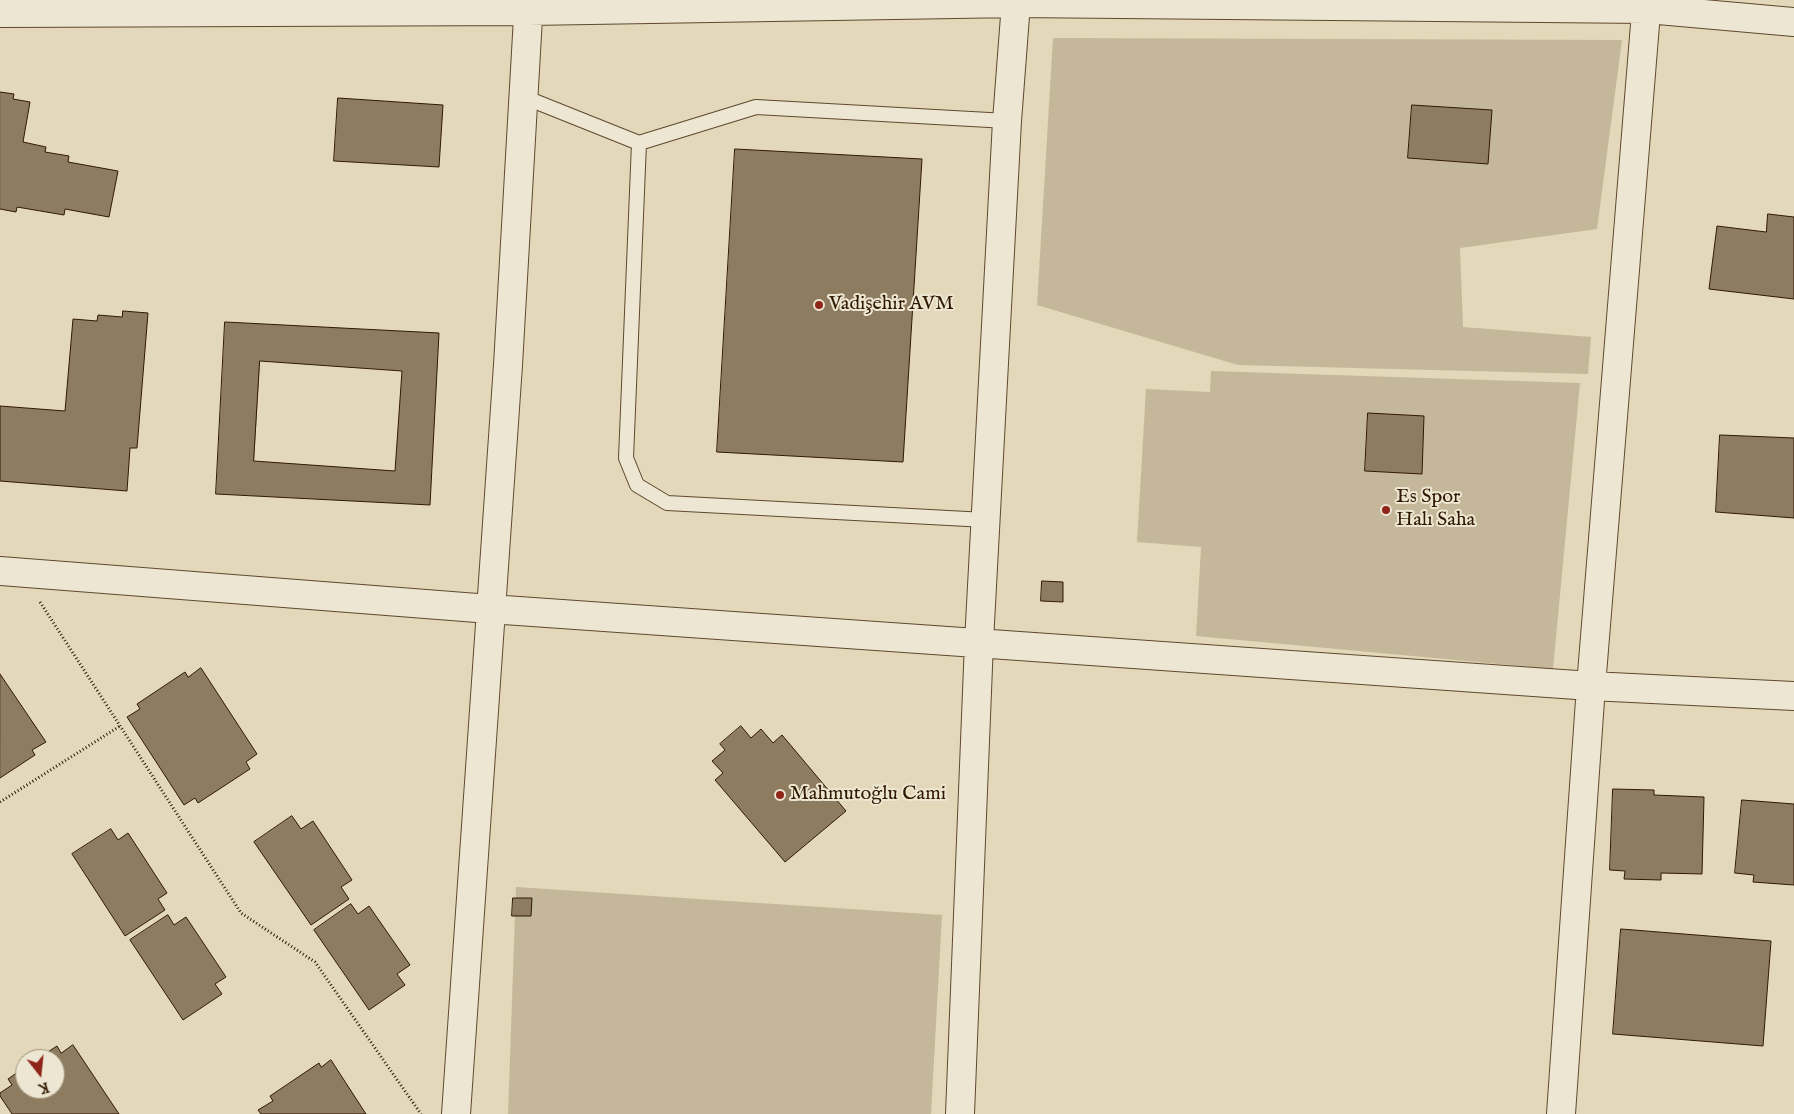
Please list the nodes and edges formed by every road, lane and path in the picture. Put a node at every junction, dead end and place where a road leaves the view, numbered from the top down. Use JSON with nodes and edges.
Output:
{"nodes":[{"id":1,"x":1016,"y":3,"type":"junction"},
{"id":2,"x":1647,"y":4,"type":"edge"},
{"id":3,"x":529,"y":5,"type":"edge"},
{"id":4,"x":0,"y":13,"type":"edge"},
{"id":5,"x":1794,"y":22,"type":"edge"},
{"id":6,"x":524,"y":97,"type":"junction"},
{"id":7,"x":1007,"y":121,"type":"junction"},
{"id":8,"x":639,"y":143,"type":"junction"},
{"id":9,"x":986,"y":520,"type":"junction"},
{"id":10,"x":11,"y":572,"type":"edge"},
{"id":11,"x":490,"y":609,"type":"junction"},
{"id":12,"x":979,"y":642,"type":"junction"},
{"id":13,"x":1591,"y":686,"type":"junction"},
{"id":14,"x":1794,"y":696,"type":"edge"},
{"id":15,"x":120,"y":726,"type":"junction"},
{"id":16,"x":0,"y":802,"type":"edge"},
{"id":17,"x":422,"y":1114,"type":"edge"},
{"id":18,"x":456,"y":1114,"type":"edge"},
{"id":19,"x":960,"y":1114,"type":"edge"},
{"id":20,"x":1561,"y":1114,"type":"edge"}],
"edges":[{"from":1,"to":2,"type":"street"},
{"from":1,"to":3,"type":"street"},
{"from":1,"to":7,"type":"street"},
{"from":2,"to":5,"type":"street"},
{"from":2,"to":13,"type":"street"},
{"from":3,"to":4,"type":"street"},
{"from":3,"to":6,"type":"street"},
{"from":6,"to":8,"type":"lane"},
{"from":6,"to":11,"type":"street"},
{"from":7,"to":8,"type":"lane"},
{"from":7,"to":9,"type":"street"},
{"from":8,"to":9,"type":"lane"},
{"from":9,"to":12,"type":"street"},
{"from":10,"to":11,"type":"street"},
{"from":10,"to":15,"type":"path"},
{"from":11,"to":12,"type":"street"},
{"from":11,"to":18,"type":"street"},
{"from":12,"to":13,"type":"street"},
{"from":12,"to":19,"type":"street"},
{"from":13,"to":14,"type":"street"},
{"from":13,"to":20,"type":"street"},
{"from":15,"to":16,"type":"path"},
{"from":15,"to":17,"type":"path"}]}
